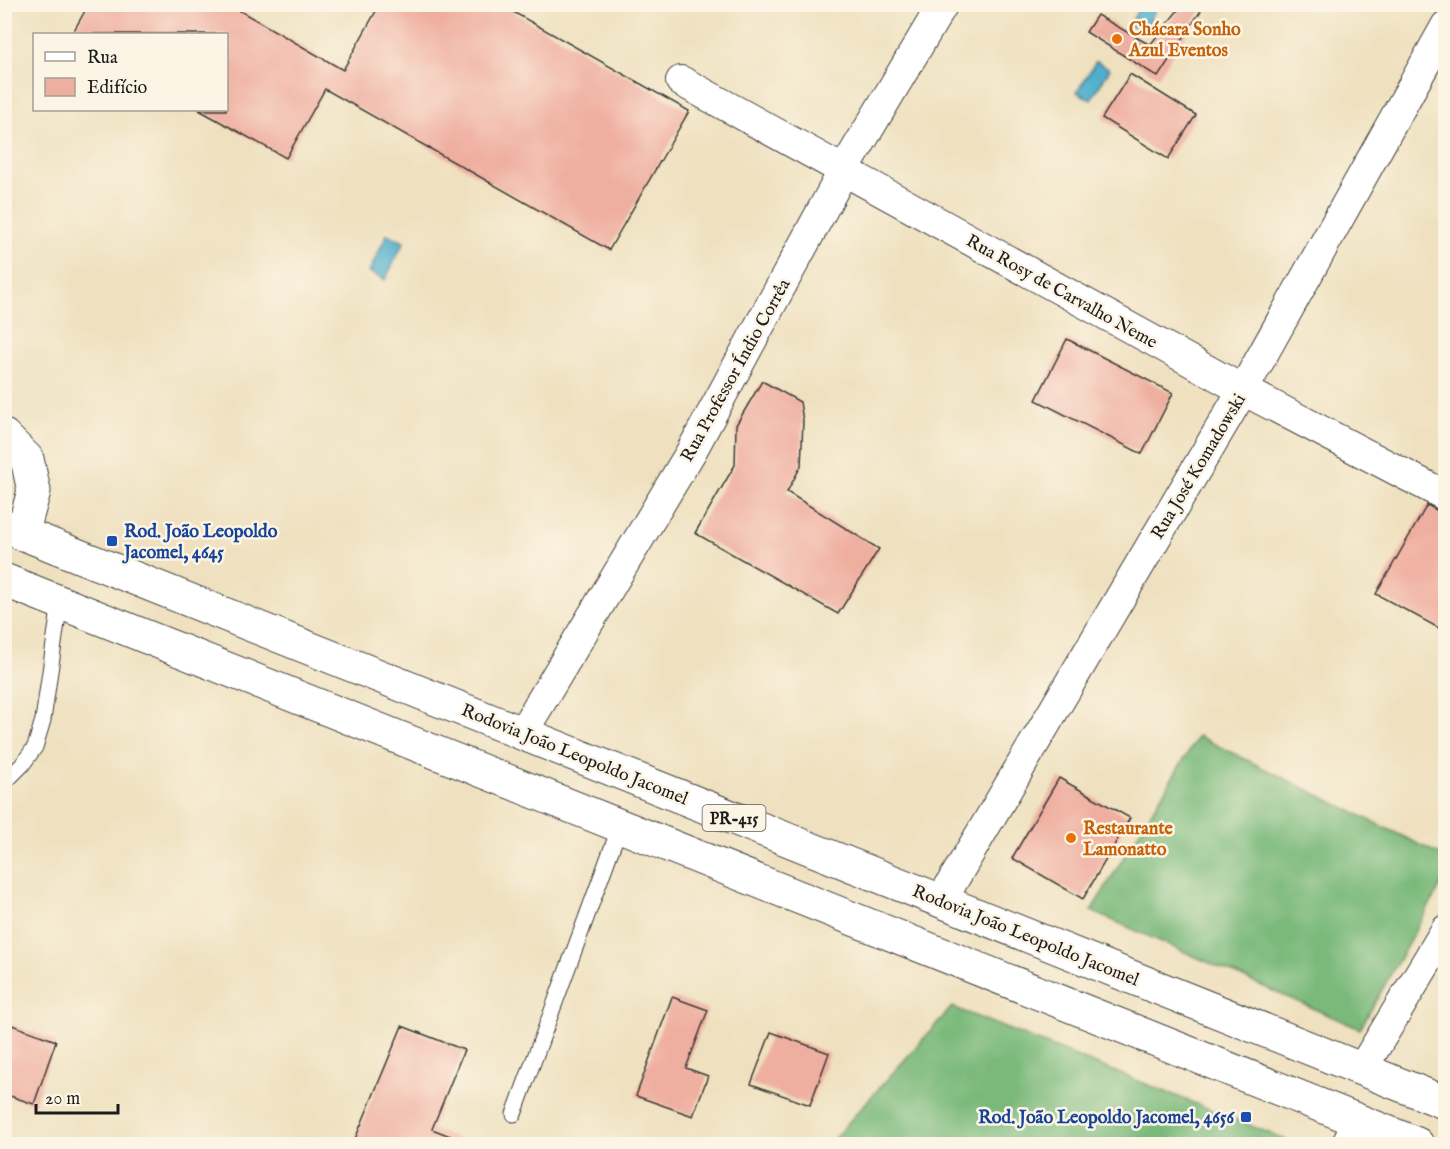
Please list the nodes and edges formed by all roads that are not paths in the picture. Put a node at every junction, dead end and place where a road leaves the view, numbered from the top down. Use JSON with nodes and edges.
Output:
{"nodes":[{"id":1,"x":943,"y":4,"type":"edge"},
{"id":2,"x":1446,"y":26,"type":"edge"},
{"id":3,"x":681,"y":81,"type":"dead end"},
{"id":4,"x":844,"y":170,"type":"junction"},
{"id":5,"x":1243,"y":390,"type":"junction"},
{"id":6,"x":4,"y":436,"type":"edge"},
{"id":7,"x":1446,"y":496,"type":"edge"},
{"id":8,"x":13,"y":530,"type":"edge"},
{"id":9,"x":4,"y":580,"type":"edge"},
{"id":10,"x":60,"y":602,"type":"junction"},
{"id":11,"x":522,"y":733,"type":"junction"},
{"id":12,"x":4,"y":783,"type":"edge"},
{"id":13,"x":620,"y":826,"type":"junction"},
{"id":14,"x":941,"y":901,"type":"junction"},
{"id":15,"x":1446,"y":930,"type":"edge"},
{"id":16,"x":1362,"y":1069,"type":"junction"},
{"id":17,"x":1446,"y":1102,"type":"edge"},
{"id":18,"x":514,"y":1114,"type":"dead end"},
{"id":19,"x":1352,"y":1133,"type":"edge"},
{"id":20,"x":1417,"y":1144,"type":"edge"}],
"edges":[{"from":1,"to":4,"type":"street","name":"Rua Professor Índio Corrêa"},
{"from":2,"to":5,"type":"street","name":"Rua José Komadowski"},
{"from":3,"to":4,"type":"street","name":"Rua Rosy de Carvalho Neme"},
{"from":4,"to":5,"type":"street","name":"Rua Rosy de Carvalho Neme"},
{"from":4,"to":11,"type":"street","name":"Rua Professor Índio Corrêa"},
{"from":5,"to":7,"type":"street","name":"Rua Rosy de Carvalho Neme"},
{"from":5,"to":14,"type":"street","name":"Rua José Komadowski"},
{"from":6,"to":8,"type":"highway"},
{"from":8,"to":11,"type":"highway","name":"Rodovia João Leopoldo Jacomel","number":"PR-415"},
{"from":9,"to":10,"type":"highway","number":"PR-415"},
{"from":10,"to":12,"type":"lane"},
{"from":10,"to":13,"type":"highway","number":"PR-415"},
{"from":11,"to":14,"type":"highway","name":"Rodovia João Leopoldo Jacomel","number":"PR-415"},
{"from":13,"to":18,"type":"lane"},
{"from":13,"to":19,"type":"highway","number":"PR-415"},
{"from":14,"to":16,"type":"highway","name":"Rodovia João Leopoldo Jacomel","number":"PR-415"},
{"from":15,"to":16,"type":"street"},
{"from":16,"to":17,"type":"highway","name":"Rodovia João Leopoldo Jacomel","number":"PR-415"},
{"from":19,"to":20,"type":"highway","number":"PR-415"}]}
